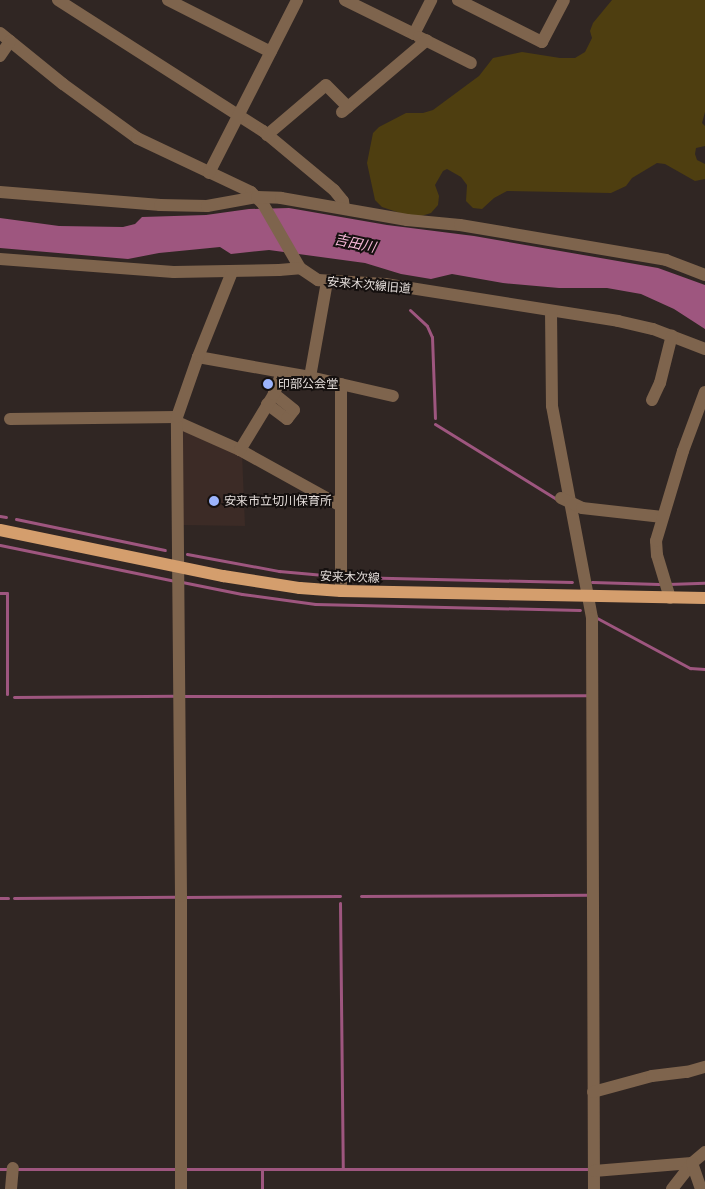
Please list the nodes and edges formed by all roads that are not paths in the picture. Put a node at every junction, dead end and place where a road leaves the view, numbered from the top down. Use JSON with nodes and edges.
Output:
{"nodes":[{"id":1,"x":58,"y":0,"type":"edge"},
{"id":2,"x":168,"y":0,"type":"edge"},
{"id":3,"x":282,"y":0,"type":"edge"},
{"id":4,"x":345,"y":0,"type":"edge"},
{"id":5,"x":431,"y":0,"type":"edge"},
{"id":6,"x":458,"y":0,"type":"edge"},
{"id":7,"x":564,"y":0,"type":"edge"},
{"id":8,"x":295,"y":5,"type":"edge"},
{"id":9,"x":0,"y":33,"type":"edge"},
{"id":10,"x":414,"y":34,"type":"junction"},
{"id":11,"x":426,"y":40,"type":"junction"},
{"id":12,"x":10,"y":42,"type":"junction"},
{"id":13,"x":271,"y":52,"type":"junction"},
{"id":14,"x":0,"y":56,"type":"edge"},
{"id":15,"x":472,"y":63,"type":"dead end"},
{"id":16,"x":239,"y":116,"type":"junction"},
{"id":17,"x":267,"y":135,"type":"junction"},
{"id":18,"x":209,"y":172,"type":"junction"},
{"id":19,"x":0,"y":192,"type":"edge"},
{"id":20,"x":260,"y":200,"type":"junction"},
{"id":21,"x":344,"y":208,"type":"junction"},
{"id":22,"x":0,"y":259,"type":"edge"},
{"id":23,"x":299,"y":266,"type":"junction"},
{"id":24,"x":232,"y":272,"type":"junction"},
{"id":25,"x":705,"y":275,"type":"edge"},
{"id":26,"x":327,"y":282,"type":"junction"},
{"id":27,"x":551,"y":311,"type":"junction"},
{"id":28,"x":672,"y":335,"type":"junction"},
{"id":29,"x":705,"y":348,"type":"edge"},
{"id":30,"x":198,"y":357,"type":"junction"},
{"id":31,"x":282,"y":372,"type":"junction"},
{"id":32,"x":310,"y":377,"type":"junction"},
{"id":33,"x":341,"y":384,"type":"junction"},
{"id":34,"x":705,"y":392,"type":"edge"},
{"id":35,"x":393,"y":396,"type":"dead end"},
{"id":36,"x":652,"y":400,"type":"dead end"},
{"id":37,"x":10,"y":418,"type":"dead end"},
{"id":38,"x":177,"y":420,"type":"junction"},
{"id":39,"x":240,"y":450,"type":"junction"},
{"id":40,"x":566,"y":501,"type":"junction"},
{"id":41,"x":341,"y":506,"type":"junction"},
{"id":42,"x":662,"y":517,"type":"junction"},
{"id":43,"x":0,"y":530,"type":"edge"},
{"id":44,"x":178,"y":567,"type":"junction"},
{"id":45,"x":340,"y":591,"type":"junction"},
{"id":46,"x":590,"y":597,"type":"junction"},
{"id":47,"x":670,"y":598,"type":"junction"},
{"id":48,"x":705,"y":598,"type":"edge"},
{"id":49,"x":705,"y":1067,"type":"edge"},
{"id":50,"x":592,"y":1092,"type":"junction"},
{"id":51,"x":705,"y":1152,"type":"edge"},
{"id":52,"x":692,"y":1163,"type":"junction"},
{"id":53,"x":12,"y":1168,"type":"dead end"},
{"id":54,"x":594,"y":1171,"type":"junction"},
{"id":55,"x":11,"y":1189,"type":"edge"},
{"id":56,"x":181,"y":1189,"type":"edge"},
{"id":57,"x":594,"y":1189,"type":"edge"},
{"id":58,"x":672,"y":1189,"type":"edge"},
{"id":59,"x":701,"y":1189,"type":"edge"}],
"edges":[{"from":1,"to":16,"type":"street"},
{"from":2,"to":13,"type":"street"},
{"from":3,"to":8,"type":"street"},
{"from":4,"to":10,"type":"street"},
{"from":5,"to":10,"type":"street"},
{"from":6,"to":7,"type":"street"},
{"from":8,"to":13,"type":"street"},
{"from":9,"to":12,"type":"street"},
{"from":10,"to":11,"type":"street"},
{"from":11,"to":15,"type":"street"},
{"from":11,"to":17,"type":"street"},
{"from":12,"to":14,"type":"street"},
{"from":12,"to":18,"type":"street"},
{"from":13,"to":16,"type":"street"},
{"from":16,"to":17,"type":"street"},
{"from":16,"to":18,"type":"street"},
{"from":17,"to":21,"type":"street"},
{"from":18,"to":20,"type":"street"},
{"from":19,"to":20,"type":"street"},
{"from":20,"to":21,"type":"street"},
{"from":20,"to":23,"type":"street"},
{"from":21,"to":25,"type":"street"},
{"from":22,"to":24,"type":"street"},
{"from":23,"to":24,"type":"street"},
{"from":23,"to":26,"type":"street","name":"安来木次線旧道"},
{"from":24,"to":30,"type":"street"},
{"from":26,"to":27,"type":"street","name":"安来木次線旧道"},
{"from":26,"to":32,"type":"street"},
{"from":27,"to":28,"type":"street","name":"安来木次線旧道"},
{"from":27,"to":40,"type":"street"},
{"from":28,"to":29,"type":"street","name":"安来木次線旧道"},
{"from":28,"to":36,"type":"street"},
{"from":30,"to":31,"type":"street"},
{"from":30,"to":38,"type":"street"},
{"from":31,"to":32,"type":"street"},
{"from":31,"to":39,"type":"street"},
{"from":32,"to":33,"type":"street"},
{"from":33,"to":35,"type":"street"},
{"from":33,"to":41,"type":"street"},
{"from":34,"to":42,"type":"street"},
{"from":37,"to":38,"type":"street"},
{"from":38,"to":39,"type":"street"},
{"from":38,"to":44,"type":"street"},
{"from":39,"to":41,"type":"street"},
{"from":40,"to":42,"type":"street"},
{"from":40,"to":46,"type":"street"},
{"from":41,"to":45,"type":"street"},
{"from":42,"to":47,"type":"street"},
{"from":43,"to":44,"type":"main road","name":"安来木次線"},
{"from":44,"to":45,"type":"main road","name":"安来木次線"},
{"from":44,"to":56,"type":"street"},
{"from":45,"to":46,"type":"main road","name":"安来木次線"},
{"from":46,"to":47,"type":"main road","name":"安来木次線"},
{"from":46,"to":50,"type":"street"},
{"from":47,"to":48,"type":"main road","name":"安来木次線"},
{"from":49,"to":50,"type":"street"},
{"from":50,"to":54,"type":"street"},
{"from":51,"to":52,"type":"street"},
{"from":52,"to":54,"type":"street"},
{"from":52,"to":58,"type":"street"},
{"from":52,"to":59,"type":"street"},
{"from":53,"to":55,"type":"street"},
{"from":54,"to":57,"type":"street"}]}
